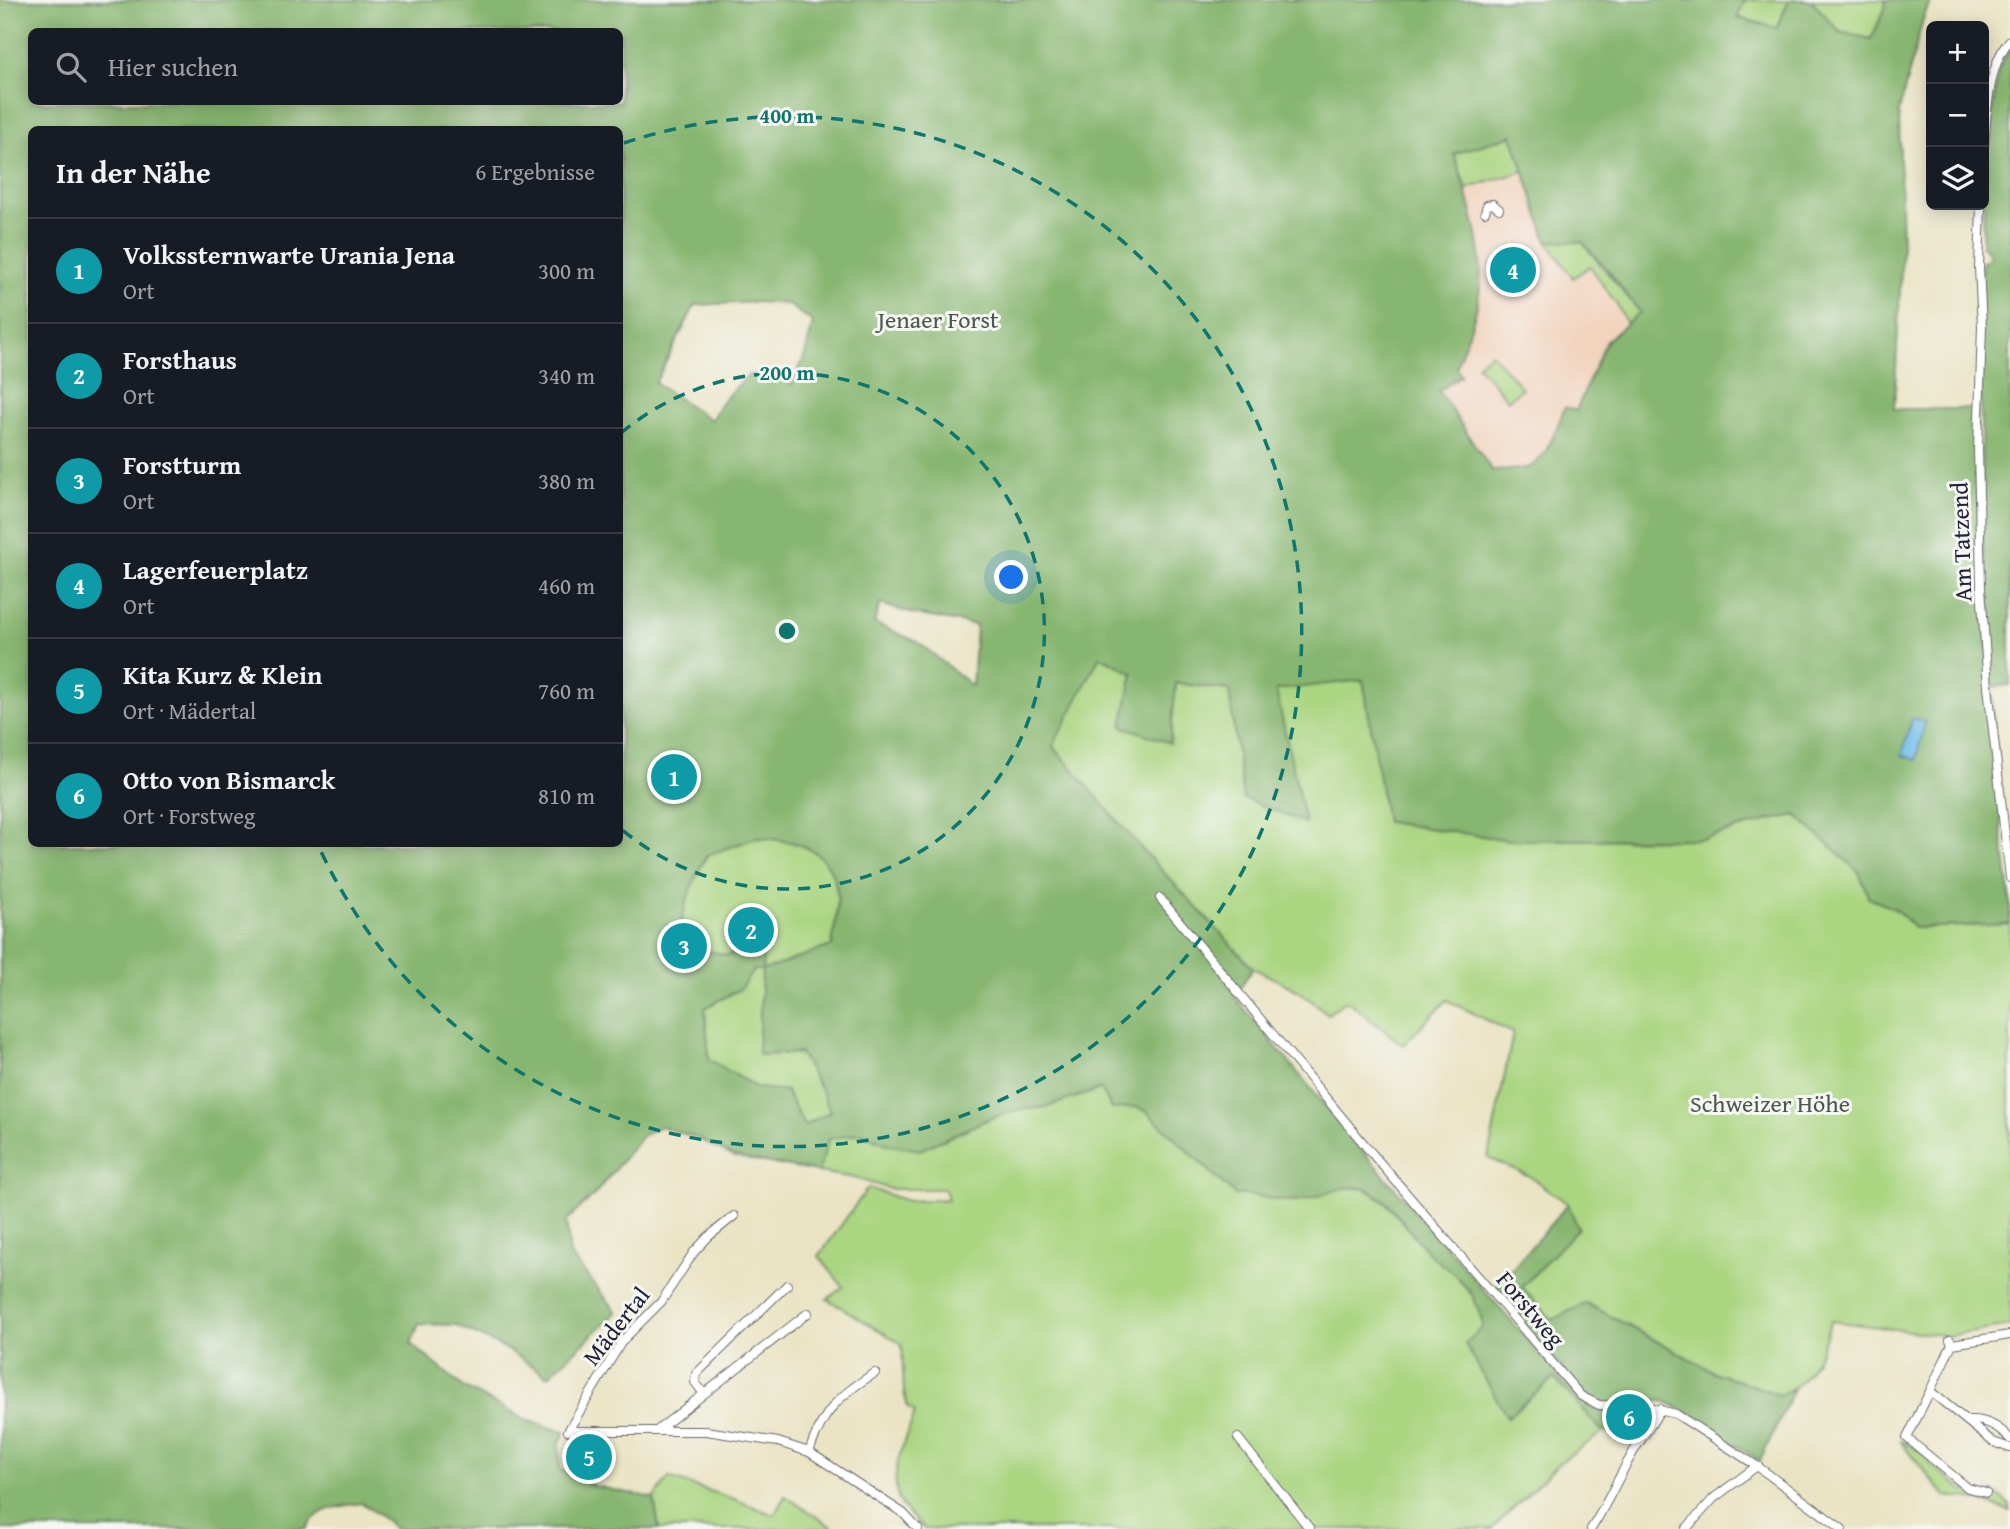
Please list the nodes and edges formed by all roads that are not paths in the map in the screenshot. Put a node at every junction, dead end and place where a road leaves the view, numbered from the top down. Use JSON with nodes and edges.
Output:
{"nodes":[{"id":1,"x":2010,"y":40,"type":"edge"},
{"id":2,"x":1989,"y":111,"type":"edge"},
{"id":3,"x":1499,"y":209,"type":"dead end"},
{"id":4,"x":1981,"y":210,"type":"edge"},
{"id":5,"x":1485,"y":212,"type":"dead end"},
{"id":6,"x":2010,"y":878,"type":"edge"},
{"id":7,"x":1160,"y":898,"type":"dead end"},
{"id":8,"x":734,"y":1216,"type":"dead end"},
{"id":9,"x":786,"y":1285,"type":"dead end"},
{"id":10,"x":808,"y":1312,"type":"dead end"},
{"id":11,"x":2010,"y":1335,"type":"edge"},
{"id":12,"x":875,"y":1373,"type":"dead end"},
{"id":13,"x":1930,"y":1391,"type":"junction"},
{"id":14,"x":704,"y":1394,"type":"junction"},
{"id":15,"x":1660,"y":1409,"type":"junction"},
{"id":16,"x":1968,"y":1420,"type":"junction"},
{"id":17,"x":659,"y":1429,"type":"junction"},
{"id":18,"x":1238,"y":1438,"type":"dead end"},
{"id":19,"x":2010,"y":1438,"type":"edge"},
{"id":20,"x":2010,"y":1448,"type":"edge"},
{"id":21,"x":809,"y":1452,"type":"junction"},
{"id":22,"x":1756,"y":1466,"type":"junction"},
{"id":23,"x":1986,"y":1493,"type":"dead end"},
{"id":24,"x":918,"y":1529,"type":"edge"},
{"id":25,"x":1310,"y":1529,"type":"edge"},
{"id":26,"x":1591,"y":1529,"type":"edge"},
{"id":27,"x":1686,"y":1529,"type":"edge"},
{"id":28,"x":1842,"y":1529,"type":"edge"}],
"edges":[{"from":1,"to":2,"type":"street"},
{"from":3,"to":5,"type":"street"},
{"from":4,"to":6,"type":"street","name":"Am Tatzend"},
{"from":7,"to":15,"type":"street","name":"Forstweg"},
{"from":8,"to":17,"type":"street","name":"Mädertal"},
{"from":9,"to":14,"type":"street"},
{"from":10,"to":14,"type":"street"},
{"from":11,"to":13,"type":"street"},
{"from":12,"to":21,"type":"street"},
{"from":13,"to":16,"type":"street"},
{"from":13,"to":23,"type":"street"},
{"from":14,"to":17,"type":"street"},
{"from":15,"to":22,"type":"street","name":"Forstweg"},
{"from":15,"to":26,"type":"street"},
{"from":16,"to":19,"type":"street"},
{"from":16,"to":20,"type":"street"},
{"from":17,"to":21,"type":"street","name":"Mädertal"},
{"from":18,"to":25,"type":"street"},
{"from":21,"to":24,"type":"street","name":"Mädertal"},
{"from":22,"to":27,"type":"street"},
{"from":22,"to":28,"type":"street","name":"Forstweg"}]}
